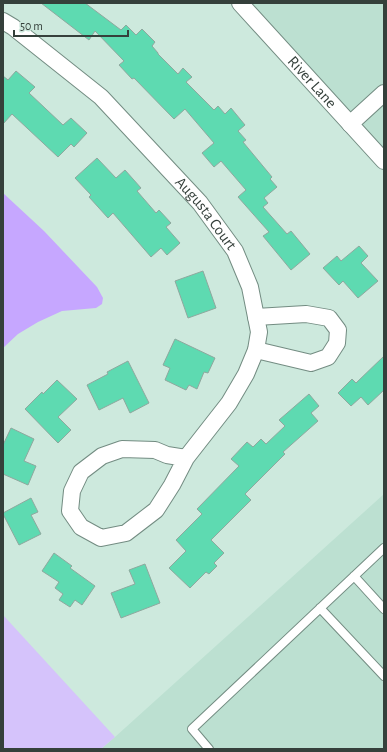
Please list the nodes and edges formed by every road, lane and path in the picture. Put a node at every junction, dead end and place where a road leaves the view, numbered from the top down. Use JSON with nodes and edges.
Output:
{"nodes":[{"id":1,"x":240,"y":3,"type":"edge"},
{"id":2,"x":3,"y":21,"type":"edge"},
{"id":3,"x":384,"y":93,"type":"edge"},
{"id":4,"x":350,"y":124,"type":"junction"},
{"id":5,"x":384,"y":161,"type":"edge"},
{"id":6,"x":256,"y":317,"type":"junction"},
{"id":7,"x":256,"y":350,"type":"junction"},
{"id":8,"x":186,"y":458,"type":"junction"},
{"id":9,"x":384,"y":549,"type":"edge"},
{"id":10,"x":354,"y":576,"type":"junction"},
{"id":11,"x":320,"y":608,"type":"junction"},
{"id":12,"x":384,"y":609,"type":"edge"},
{"id":13,"x":384,"y":676,"type":"edge"},
{"id":14,"x":209,"y":749,"type":"edge"}],
"edges":[{"from":1,"to":4,"type":"street","name":"River Lane"},
{"from":2,"to":6,"type":"street","name":"Augusta Court"},
{"from":3,"to":4,"type":"street"},
{"from":4,"to":5,"type":"street","name":"River Lane"},
{"from":6,"to":7,"type":"street","name":"Augusta Court"},
{"from":6,"to":7,"type":"street"},
{"from":7,"to":8,"type":"street","name":"Augusta Court"},
{"from":8,"to":8,"type":"street","name":"Augusta Court"},
{"from":9,"to":10,"type":"lane"},
{"from":10,"to":11,"type":"lane"},
{"from":10,"to":12,"type":"lane"},
{"from":11,"to":13,"type":"lane"},
{"from":11,"to":14,"type":"lane"}]}
